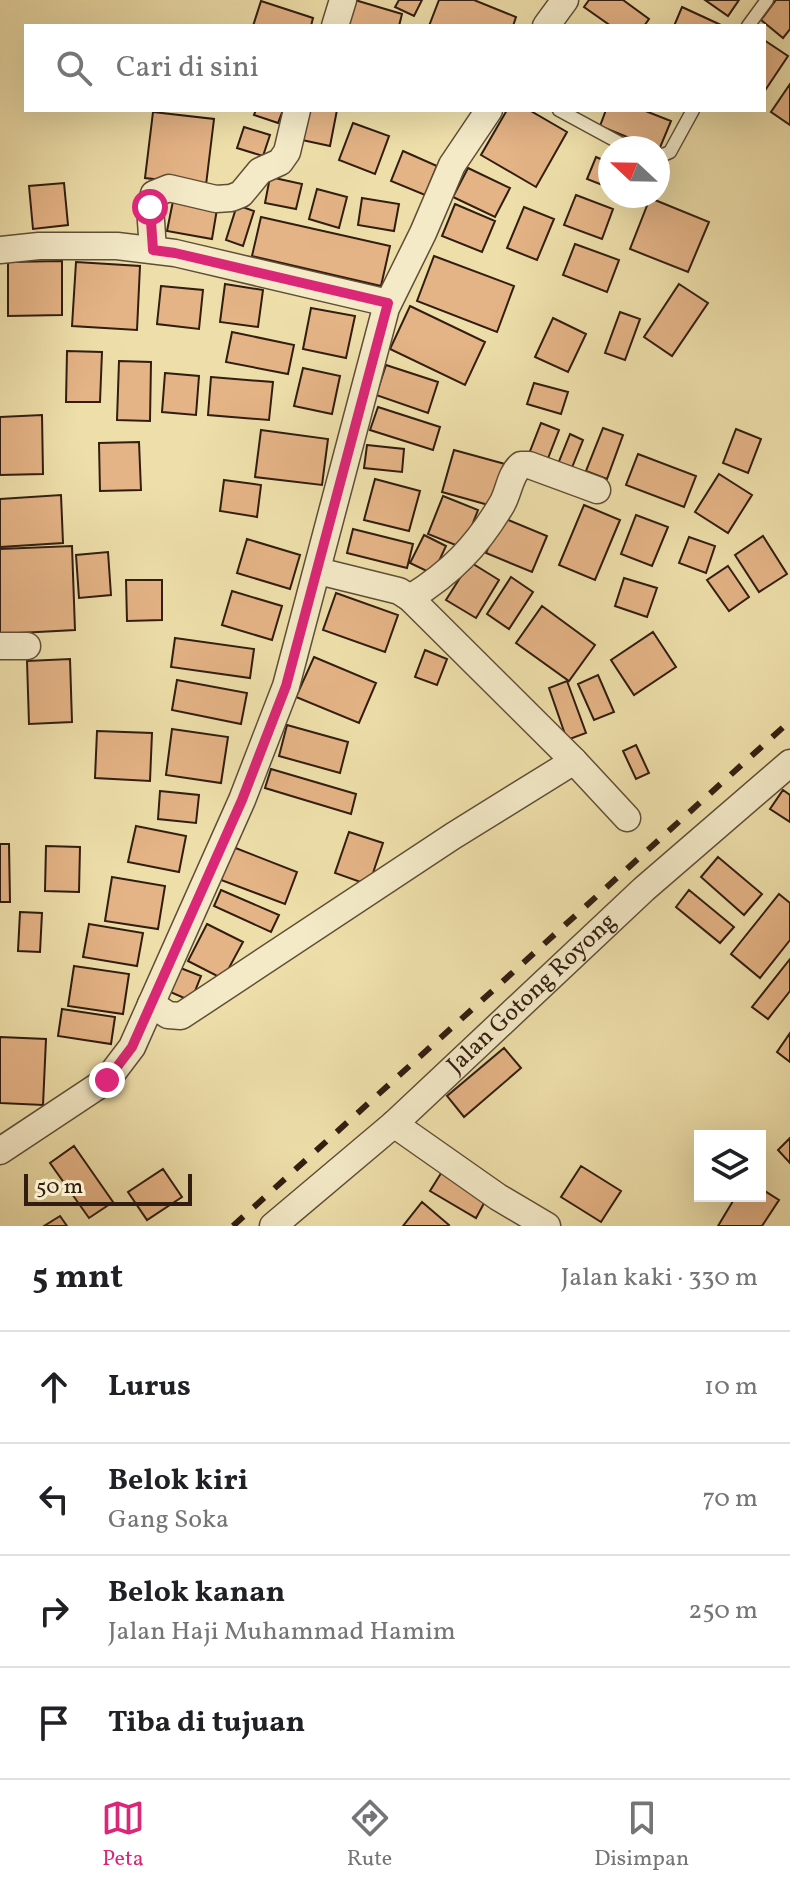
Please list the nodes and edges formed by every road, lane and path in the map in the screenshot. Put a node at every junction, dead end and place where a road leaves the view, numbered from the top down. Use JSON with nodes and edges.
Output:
{"nodes":[{"id":1,"x":343,"y":0,"type":"edge"},
{"id":2,"x":565,"y":0,"type":"edge"},
{"id":3,"x":767,"y":0,"type":"edge"},
{"id":4,"x":336,"y":24,"type":"edge"},
{"id":5,"x":547,"y":24,"type":"edge"},
{"id":6,"x":749,"y":24,"type":"edge"},
{"id":7,"x":297,"y":112,"type":"edge"},
{"id":8,"x":488,"y":112,"type":"edge"},
{"id":9,"x":563,"y":112,"type":"edge"},
{"id":10,"x":692,"y":112,"type":"edge"},
{"id":11,"x":607,"y":136,"type":"edge"},
{"id":12,"x":670,"y":152,"type":"edge"},
{"id":13,"x":0,"y":250,"type":"edge"},
{"id":14,"x":153,"y":250,"type":"junction"},
{"id":15,"x":388,"y":303,"type":"junction"},
{"id":16,"x":597,"y":490,"type":"dead end"},
{"id":17,"x":318,"y":571,"type":"junction"},
{"id":18,"x":410,"y":598,"type":"junction"},
{"id":19,"x":0,"y":646,"type":"edge"},
{"id":20,"x":27,"y":646,"type":"dead end"},
{"id":21,"x":574,"y":761,"type":"junction"},
{"id":22,"x":790,"y":763,"type":"edge"},
{"id":23,"x":627,"y":818,"type":"dead end"},
{"id":24,"x":151,"y":1004,"type":"junction"},
{"id":25,"x":394,"y":1124,"type":"junction"},
{"id":26,"x":0,"y":1151,"type":"edge"},
{"id":27,"x":280,"y":1224,"type":"edge"},
{"id":28,"x":547,"y":1226,"type":"edge"}],
"edges":[{"from":1,"to":4,"type":"street"},
{"from":2,"to":5,"type":"street"},
{"from":3,"to":6,"type":"lane"},
{"from":7,"to":14,"type":"street"},
{"from":8,"to":15,"type":"street"},
{"from":9,"to":11,"type":"lane"},
{"from":10,"to":12,"type":"lane"},
{"from":13,"to":14,"type":"street"},
{"from":14,"to":15,"type":"street"},
{"from":15,"to":17,"type":"street"},
{"from":16,"to":18,"type":"street"},
{"from":17,"to":18,"type":"street"},
{"from":17,"to":24,"type":"street"},
{"from":18,"to":21,"type":"street"},
{"from":19,"to":20,"type":"street"},
{"from":21,"to":23,"type":"street"},
{"from":21,"to":24,"type":"street"},
{"from":22,"to":25,"type":"street","name":"Jalan Gotong Royong"},
{"from":24,"to":26,"type":"street"},
{"from":25,"to":27,"type":"street","name":"Jalan Gotong Royong"},
{"from":25,"to":28,"type":"street"}]}
